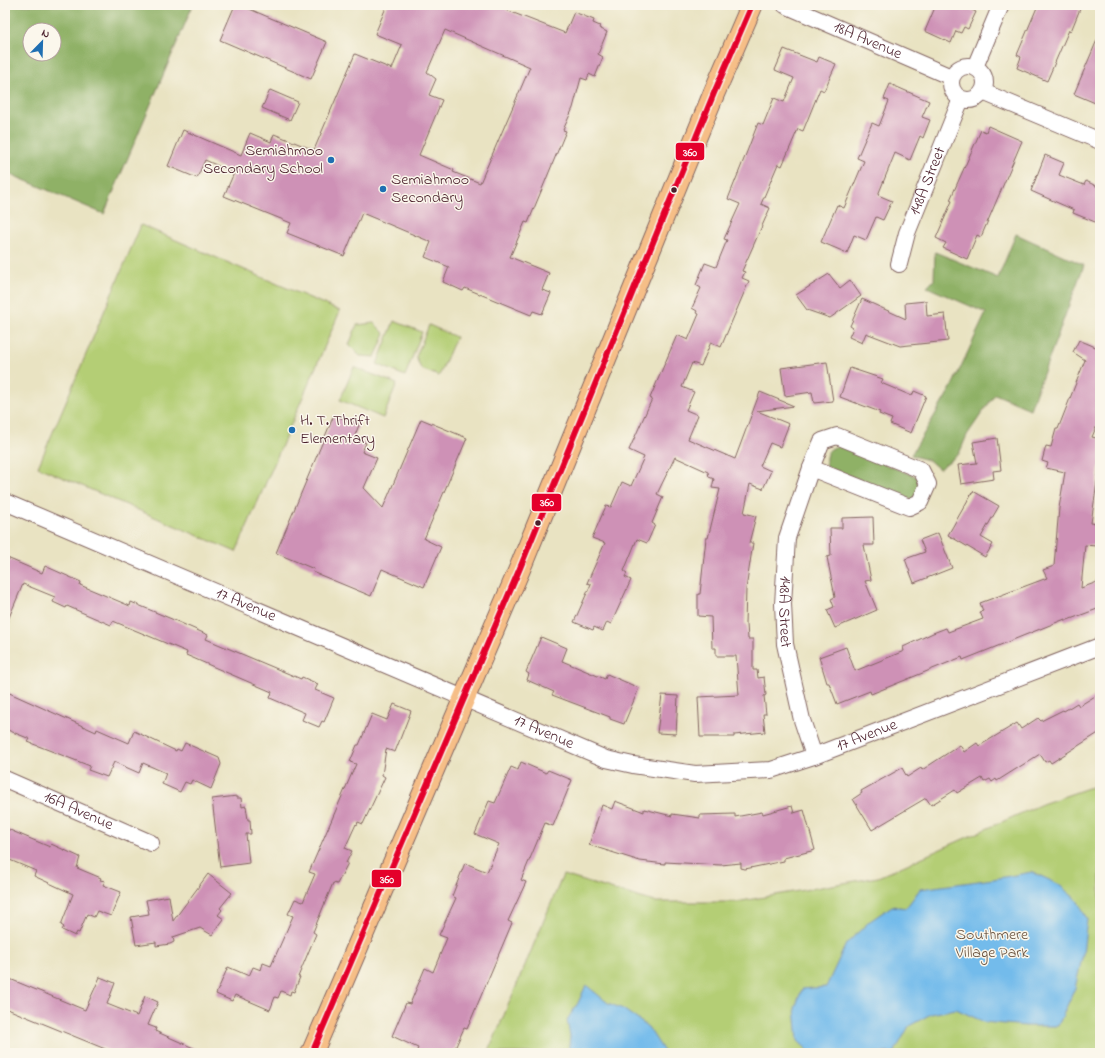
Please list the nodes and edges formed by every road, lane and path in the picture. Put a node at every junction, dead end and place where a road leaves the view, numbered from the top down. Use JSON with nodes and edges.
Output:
{"nodes":[{"id":1,"x":752,"y":5,"type":"edge"},
{"id":2,"x":785,"y":5,"type":"edge"},
{"id":3,"x":1001,"y":5,"type":"edge"},
{"id":4,"x":975,"y":67,"type":"junction"},
{"id":5,"x":951,"y":78,"type":"junction"},
{"id":6,"x":983,"y":92,"type":"junction"},
{"id":7,"x":961,"y":99,"type":"junction"},
{"id":8,"x":1100,"y":141,"type":"edge"},
{"id":9,"x":899,"y":264,"type":"dead end"},
{"id":10,"x":811,"y":468,"type":"junction"},
{"id":11,"x":5,"y":502,"type":"edge"},
{"id":12,"x":1100,"y":646,"type":"edge"},
{"id":13,"x":464,"y":699,"type":"junction"},
{"id":14,"x":814,"y":756,"type":"junction"},
{"id":15,"x":5,"y":779,"type":"edge"},
{"id":16,"x":151,"y":843,"type":"dead end"},
{"id":17,"x":312,"y":1053,"type":"edge"}],
"edges":[{"from":1,"to":13,"type":"main road"},
{"from":2,"to":5,"type":"street","name":"18A Avenue"},
{"from":3,"to":4,"type":"street"},
{"from":4,"to":5,"type":"street"},
{"from":4,"to":6,"type":"street"},
{"from":5,"to":7,"type":"street"},
{"from":6,"to":7,"type":"street"},
{"from":6,"to":8,"type":"street"},
{"from":7,"to":9,"type":"street","name":"148A Street"},
{"from":10,"to":10,"type":"street","name":"148A Street"},
{"from":10,"to":14,"type":"street","name":"148A Street"},
{"from":11,"to":13,"type":"street","name":"17 Avenue"},
{"from":12,"to":14,"type":"street","name":"17 Avenue"},
{"from":13,"to":14,"type":"street","name":"17 Avenue"},
{"from":13,"to":17,"type":"main road"},
{"from":15,"to":16,"type":"street","name":"16A Avenue"}]}
